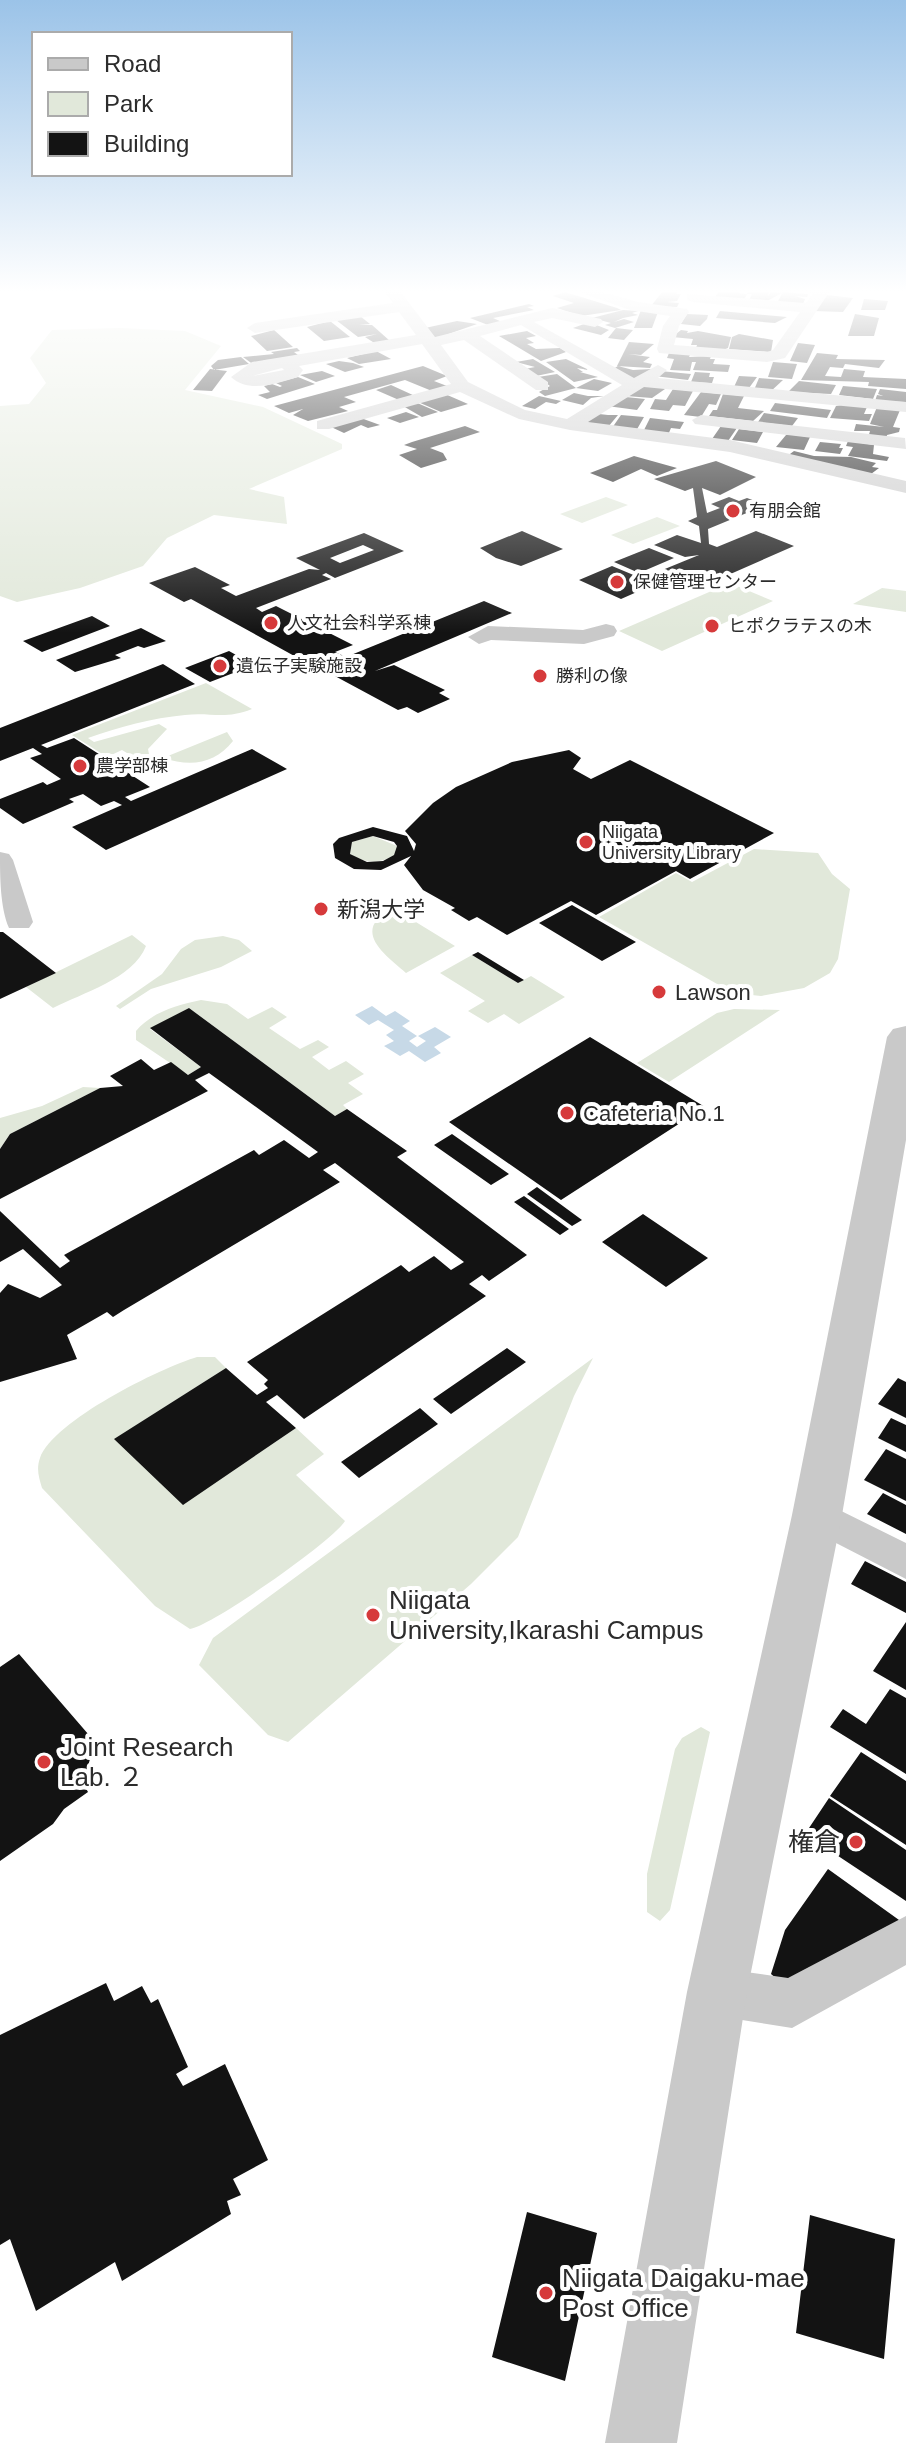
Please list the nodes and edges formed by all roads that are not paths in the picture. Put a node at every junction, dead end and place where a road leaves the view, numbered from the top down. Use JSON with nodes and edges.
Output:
{"nodes":[{"id":1,"x":394,"y":405,"type":"edge"},
{"id":2,"x":501,"y":405,"type":"edge"},
{"id":3,"x":599,"y":405,"type":"edge"},
{"id":4,"x":884,"y":405,"type":"edge"},
{"id":5,"x":906,"y":407,"type":"edge"},
{"id":6,"x":594,"y":408,"type":"junction"},
{"id":7,"x":622,"y":411,"type":"dead end"},
{"id":8,"x":679,"y":418,"type":"dead end"},
{"id":9,"x":323,"y":425,"type":"dead end"},
{"id":10,"x":570,"y":425,"type":"junction"},
{"id":11,"x":906,"y":444,"type":"edge"},
{"id":12,"x":886,"y":484,"type":"junction"},
{"id":13,"x":906,"y":487,"type":"edge"},
{"id":14,"x":606,"y":631,"type":"dead end"},
{"id":15,"x":479,"y":637,"type":"dead end"},
{"id":16,"x":0,"y":860,"type":"edge"},
{"id":17,"x":19,"y":922,"type":"dead end"},
{"id":18,"x":906,"y":1037,"type":"edge"},
{"id":19,"x":817,"y":1515,"type":"junction"},
{"id":20,"x":906,"y":1562,"type":"edge"},
{"id":21,"x":906,"y":1939,"type":"edge"},
{"id":22,"x":717,"y":1992,"type":"junction"},
{"id":23,"x":641,"y":2443,"type":"edge"}],
"edges":[{"from":1,"to":9,"type":"street"},
{"from":2,"to":10,"type":"street"},
{"from":3,"to":6,"type":"street"},
{"from":4,"to":5,"type":"street"},
{"from":6,"to":7,"type":"street"},
{"from":6,"to":10,"type":"street"},
{"from":8,"to":11,"type":"street"},
{"from":10,"to":12,"type":"street"},
{"from":11,"to":12,"type":"street"},
{"from":12,"to":13,"type":"street"},
{"from":14,"to":15,"type":"street"},
{"from":16,"to":17,"type":"street"},
{"from":18,"to":19,"type":"street"},
{"from":19,"to":20,"type":"street"},
{"from":19,"to":22,"type":"street"},
{"from":21,"to":22,"type":"street"},
{"from":22,"to":23,"type":"street"}]}
